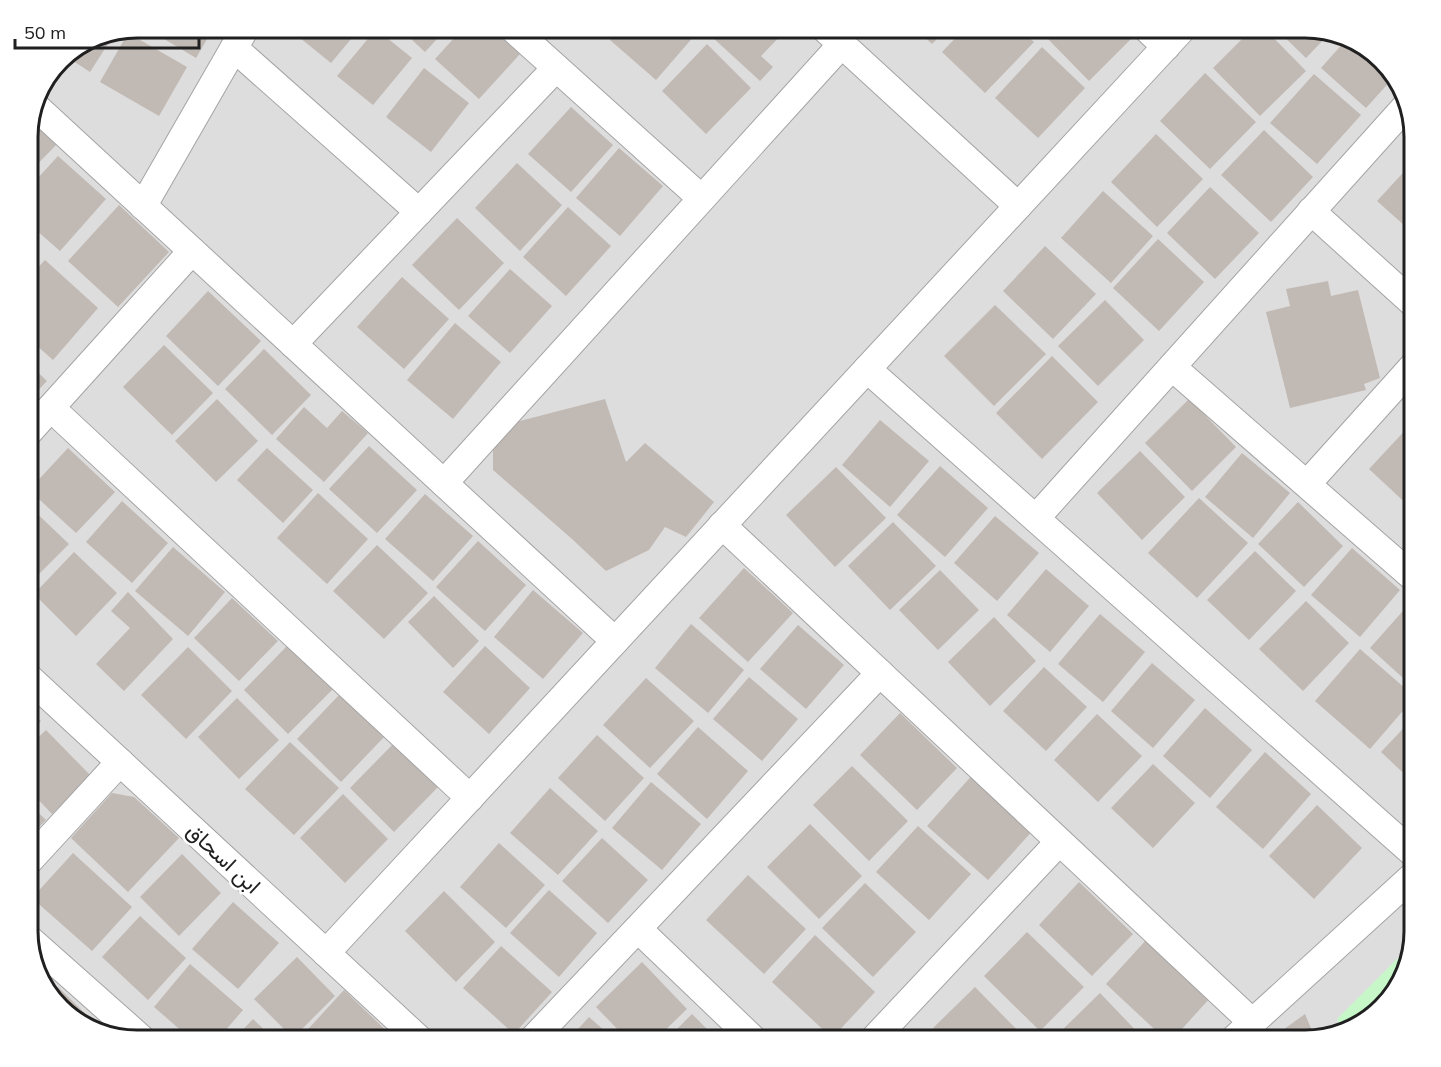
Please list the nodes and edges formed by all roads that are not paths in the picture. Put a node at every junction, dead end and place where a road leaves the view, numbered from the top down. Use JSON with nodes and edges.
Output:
{"nodes":[{"id":1,"x":240,"y":38,"type":"edge"},
{"id":2,"x":523,"y":38,"type":"edge"},
{"id":3,"x":830,"y":38,"type":"edge"},
{"id":4,"x":835,"y":38,"type":"edge"},
{"id":5,"x":1157,"y":38,"type":"edge"},
{"id":6,"x":1174,"y":38,"type":"edge"},
{"id":7,"x":1166,"y":47,"type":"junction"},
{"id":8,"x":556,"y":68,"type":"junction"},
{"id":9,"x":41,"y":111,"type":"edge"},
{"id":10,"x":1400,"y":112,"type":"edge"},
{"id":11,"x":702,"y":198,"type":"junction"},
{"id":12,"x":143,"y":206,"type":"junction"},
{"id":13,"x":1018,"y":206,"type":"junction"},
{"id":14,"x":1311,"y":211,"type":"junction"},
{"id":15,"x":419,"y":212,"type":"junction"},
{"id":16,"x":192,"y":251,"type":"junction"},
{"id":17,"x":1404,"y":295,"type":"edge"},
{"id":18,"x":293,"y":344,"type":"junction"},
{"id":19,"x":1172,"y":367,"type":"junction"},
{"id":20,"x":867,"y":369,"type":"junction"},
{"id":21,"x":1404,"y":376,"type":"edge"},
{"id":22,"x":51,"y":408,"type":"junction"},
{"id":23,"x":38,"y":422,"type":"edge"},
{"id":24,"x":444,"y":483,"type":"junction"},
{"id":25,"x":1307,"y":484,"type":"junction"},
{"id":26,"x":1036,"y":518,"type":"junction"},
{"id":27,"x":722,"y":525,"type":"junction"},
{"id":28,"x":1404,"y":569,"type":"edge"},
{"id":29,"x":615,"y":641,"type":"junction"},
{"id":30,"x":880,"y":673,"type":"junction"},
{"id":31,"x":38,"y":686,"type":"edge"},
{"id":32,"x":120,"y":762,"type":"junction"},
{"id":33,"x":470,"y":798,"type":"junction"},
{"id":34,"x":1059,"y":842,"type":"junction"},
{"id":35,"x":1404,"y":845,"type":"edge"},
{"id":36,"x":38,"y":851,"type":"edge"},
{"id":37,"x":1404,"y":884,"type":"edge"},
{"id":38,"x":638,"y":929,"type":"junction"},
{"id":39,"x":40,"y":948,"type":"edge"},
{"id":40,"x":326,"y":953,"type":"junction"},
{"id":41,"x":131,"y":1029,"type":"edge"},
{"id":42,"x":409,"y":1030,"type":"edge"},
{"id":43,"x":542,"y":1030,"type":"edge"},
{"id":44,"x":744,"y":1030,"type":"edge"},
{"id":45,"x":882,"y":1030,"type":"edge"},
{"id":46,"x":1242,"y":1030,"type":"edge"},
{"id":47,"x":1244,"y":1030,"type":"edge"}],
"edges":[{"from":1,"to":12,"type":"street"},
{"from":1,"to":15,"type":"street"},
{"from":2,"to":8,"type":"street"},
{"from":3,"to":11,"type":"street"},
{"from":4,"to":13,"type":"street"},
{"from":5,"to":7,"type":"street"},
{"from":6,"to":7,"type":"street"},
{"from":7,"to":13,"type":"street"},
{"from":8,"to":11,"type":"street"},
{"from":8,"to":15,"type":"street"},
{"from":9,"to":12,"type":"street"},
{"from":10,"to":14,"type":"street"},
{"from":11,"to":24,"type":"street"},
{"from":12,"to":16,"type":"street"},
{"from":13,"to":20,"type":"street"},
{"from":14,"to":17,"type":"street"},
{"from":14,"to":19,"type":"street"},
{"from":15,"to":18,"type":"street"},
{"from":16,"to":18,"type":"street"},
{"from":16,"to":22,"type":"street"},
{"from":18,"to":24,"type":"street"},
{"from":19,"to":25,"type":"street"},
{"from":19,"to":26,"type":"street"},
{"from":20,"to":26,"type":"street"},
{"from":20,"to":27,"type":"street"},
{"from":21,"to":25,"type":"street"},
{"from":22,"to":23,"type":"street"},
{"from":22,"to":33,"type":"street"},
{"from":24,"to":29,"type":"street"},
{"from":25,"to":28,"type":"street"},
{"from":26,"to":35,"type":"street"},
{"from":27,"to":29,"type":"street"},
{"from":27,"to":30,"type":"street"},
{"from":29,"to":33,"type":"street"},
{"from":30,"to":34,"type":"street"},
{"from":30,"to":38,"type":"street"},
{"from":31,"to":32,"type":"street","name":"ابن اسحاق"},
{"from":32,"to":36,"type":"street"},
{"from":32,"to":40,"type":"street","name":"ابن اسحاق"},
{"from":33,"to":40,"type":"street"},
{"from":34,"to":45,"type":"street"},
{"from":34,"to":46,"type":"street"},
{"from":37,"to":47,"type":"street"},
{"from":38,"to":43,"type":"street"},
{"from":38,"to":44,"type":"street"},
{"from":39,"to":41,"type":"street"},
{"from":40,"to":42,"type":"street","name":"ابن اسحاق"}]}
